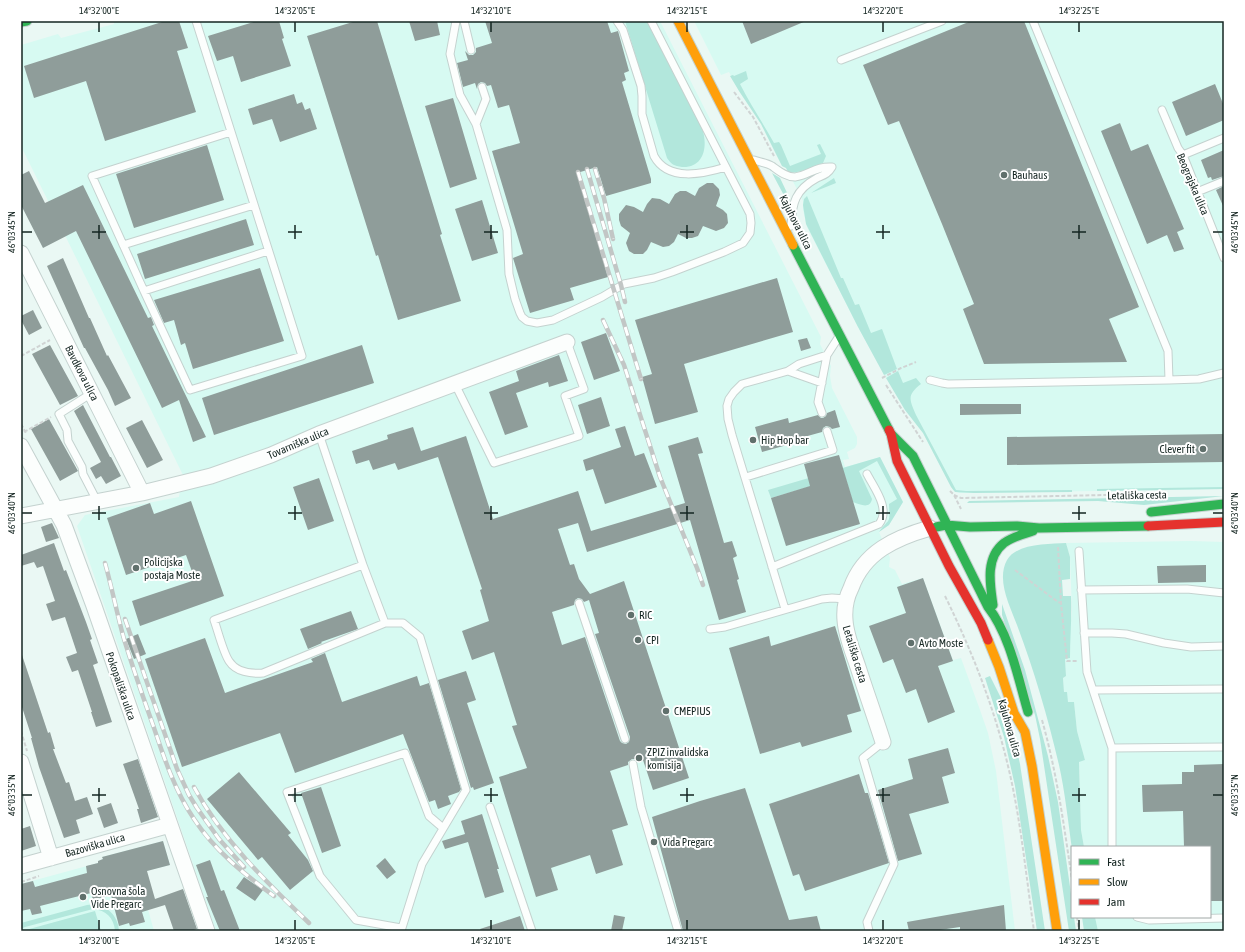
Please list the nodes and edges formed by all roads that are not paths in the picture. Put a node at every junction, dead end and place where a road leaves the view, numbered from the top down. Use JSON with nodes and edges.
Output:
{"nodes":[{"id":1,"x":27,"y":21,"type":"edge"},
{"id":2,"x":196,"y":21,"type":"edge"},
{"id":3,"x":456,"y":21,"type":"edge"},
{"id":4,"x":464,"y":21,"type":"edge"},
{"id":5,"x":617,"y":21,"type":"edge"},
{"id":6,"x":651,"y":21,"type":"edge"},
{"id":7,"x":678,"y":21,"type":"edge"},
{"id":8,"x":942,"y":21,"type":"edge"},
{"id":9,"x":1033,"y":21,"type":"edge"},
{"id":10,"x":21,"y":22,"type":"edge"},
{"id":11,"x":471,"y":50,"type":"dead end"},
{"id":12,"x":841,"y":60,"type":"dead end"},
{"id":13,"x":482,"y":87,"type":"dead end"},
{"id":14,"x":1162,"y":110,"type":"dead end"},
{"id":15,"x":476,"y":124,"type":"junction"},
{"id":16,"x":231,"y":132,"type":"junction"},
{"id":17,"x":1224,"y":138,"type":"edge"},
{"id":18,"x":1183,"y":155,"type":"junction"},
{"id":19,"x":750,"y":158,"type":"junction"},
{"id":20,"x":726,"y":167,"type":"junction"},
{"id":21,"x":1224,"y":181,"type":"edge"},
{"id":22,"x":1197,"y":192,"type":"junction"},
{"id":23,"x":254,"y":206,"type":"junction"},
{"id":24,"x":790,"y":237,"type":"junction"},
{"id":25,"x":123,"y":245,"type":"junction"},
{"id":26,"x":268,"y":251,"type":"junction"},
{"id":27,"x":21,"y":253,"type":"edge"},
{"id":28,"x":1224,"y":258,"type":"edge"},
{"id":29,"x":144,"y":291,"type":"junction"},
{"id":30,"x":840,"y":336,"type":"junction"},
{"id":31,"x":567,"y":342,"type":"joint"},
{"id":32,"x":827,"y":355,"type":"junction"},
{"id":33,"x":788,"y":371,"type":"junction"},
{"id":34,"x":1224,"y":373,"type":"edge"},
{"id":35,"x":930,"y":380,"type":"dead end"},
{"id":36,"x":1169,"y":380,"type":"junction"},
{"id":37,"x":822,"y":382,"type":"junction"},
{"id":38,"x":455,"y":384,"type":"junction"},
{"id":39,"x":92,"y":393,"type":"junction"},
{"id":40,"x":822,"y":413,"type":"dead end"},
{"id":41,"x":827,"y":431,"type":"dead end"},
{"id":42,"x":319,"y":434,"type":"junction"},
{"id":43,"x":891,"y":434,"type":"junction"},
{"id":44,"x":21,"y":446,"type":"edge"},
{"id":45,"x":867,"y":474,"type":"dead end"},
{"id":46,"x":746,"y":477,"type":"junction"},
{"id":47,"x":142,"y":493,"type":"junction"},
{"id":48,"x":98,"y":501,"type":"junction"},
{"id":49,"x":1224,"y":504,"type":"edge"},
{"id":50,"x":56,"y":509,"type":"junction"},
{"id":51,"x":1224,"y":512,"type":"edge"},
{"id":52,"x":21,"y":516,"type":"edge"},
{"id":53,"x":958,"y":516,"type":"dead end"},
{"id":54,"x":1224,"y":522,"type":"edge"},
{"id":55,"x":946,"y":525,"type":"junction"},
{"id":56,"x":1161,"y":526,"type":"junction"},
{"id":57,"x":930,"y":528,"type":"junction"},
{"id":58,"x":1040,"y":528,"type":"junction"},
{"id":59,"x":1224,"y":530,"type":"edge"},
{"id":60,"x":1079,"y":551,"type":"dead end"},
{"id":61,"x":363,"y":566,"type":"junction"},
{"id":62,"x":772,"y":567,"type":"junction"},
{"id":63,"x":1081,"y":590,"type":"junction"},
{"id":64,"x":1224,"y":593,"type":"edge"},
{"id":65,"x":846,"y":599,"type":"junction"},
{"id":66,"x":579,"y":603,"type":"dead end"},
{"id":67,"x":785,"y":609,"type":"junction"},
{"id":68,"x":995,"y":616,"type":"junction"},
{"id":69,"x":385,"y":623,"type":"junction"},
{"id":70,"x":981,"y":623,"type":"junction"},
{"id":71,"x":710,"y":629,"type":"dead end"},
{"id":72,"x":1084,"y":633,"type":"junction"},
{"id":73,"x":1224,"y":646,"type":"edge"},
{"id":74,"x":1224,"y":689,"type":"edge"},
{"id":75,"x":1093,"y":690,"type":"junction"},
{"id":76,"x":1025,"y":732,"type":"junction"},
{"id":77,"x":625,"y":738,"type":"dead end"},
{"id":78,"x":883,"y":742,"type":"joint"},
{"id":79,"x":1224,"y":747,"type":"edge"},
{"id":80,"x":1112,"y":748,"type":"junction"},
{"id":81,"x":21,"y":762,"type":"edge"},
{"id":82,"x":633,"y":764,"type":"dead end"},
{"id":83,"x":490,"y":807,"type":"dead end"},
{"id":84,"x":170,"y":825,"type":"junction"},
{"id":85,"x":443,"y":828,"type":"junction"},
{"id":86,"x":1112,"y":846,"type":"edge"},
{"id":87,"x":51,"y":858,"type":"junction"},
{"id":88,"x":21,"y":866,"type":"edge"},
{"id":89,"x":1141,"y":918,"type":"edge"},
{"id":90,"x":1224,"y":918,"type":"edge"},
{"id":91,"x":401,"y":930,"type":"edge"},
{"id":92,"x":207,"y":931,"type":"edge"},
{"id":93,"x":532,"y":931,"type":"edge"},
{"id":94,"x":678,"y":931,"type":"edge"},
{"id":95,"x":869,"y":931,"type":"edge"},
{"id":96,"x":1057,"y":931,"type":"edge"}],
"edges":[{"from":1,"to":10,"type":"main road"},
{"from":2,"to":16,"type":"lane"},
{"from":3,"to":15,"type":"lane"},
{"from":4,"to":11,"type":"lane"},
{"from":5,"to":20,"type":"lane"},
{"from":6,"to":20,"type":"lane"},
{"from":7,"to":19,"type":"main road","name":"Kajuhova ulica"},
{"from":8,"to":12,"type":"lane"},
{"from":9,"to":36,"type":"lane"},
{"from":13,"to":15,"type":"lane"},
{"from":14,"to":18,"type":"lane","name":"Beograjska ulica"},
{"from":15,"to":20,"type":"lane"},
{"from":16,"to":23,"type":"lane"},
{"from":16,"to":25,"type":"lane"},
{"from":17,"to":18,"type":"lane"},
{"from":18,"to":22,"type":"lane","name":"Beograjska ulica"},
{"from":19,"to":24,"type":"main road","name":"Kajuhova ulica"},
{"from":19,"to":24,"type":"lane"},
{"from":21,"to":22,"type":"lane"},
{"from":22,"to":28,"type":"lane","name":"Beograjska ulica"},
{"from":23,"to":25,"type":"lane"},
{"from":23,"to":26,"type":"lane"},
{"from":24,"to":30,"type":"main road","name":"Kajuhova ulica"},
{"from":25,"to":29,"type":"lane"},
{"from":26,"to":29,"type":"lane"},
{"from":26,"to":29,"type":"lane"},
{"from":27,"to":39,"type":"street","name":"Bavdkova ulica"},
{"from":30,"to":32,"type":"lane"},
{"from":30,"to":43,"type":"main road","name":"Kajuhova ulica"},
{"from":31,"to":38,"type":"street","name":"Tovarniška ulica"},
{"from":31,"to":38,"type":"lane"},
{"from":32,"to":33,"type":"lane"},
{"from":32,"to":37,"type":"lane"},
{"from":33,"to":37,"type":"lane"},
{"from":33,"to":46,"type":"lane"},
{"from":34,"to":36,"type":"lane"},
{"from":35,"to":36,"type":"lane"},
{"from":37,"to":40,"type":"lane"},
{"from":38,"to":42,"type":"street","name":"Tovarniška ulica"},
{"from":39,"to":47,"type":"street","name":"Bavdkova ulica"},
{"from":39,"to":48,"type":"lane"},
{"from":41,"to":46,"type":"lane"},
{"from":42,"to":47,"type":"street","name":"Tovarniška ulica"},
{"from":42,"to":61,"type":"lane"},
{"from":43,"to":55,"type":"main road","name":"Kajuhova ulica"},
{"from":43,"to":57,"type":"main road","name":"Kajuhova ulica"},
{"from":44,"to":50,"type":"street","name":"Pokopališka ulica"},
{"from":45,"to":62,"type":"lane"},
{"from":46,"to":62,"type":"lane"},
{"from":47,"to":48,"type":"street","name":"Tovarniška ulica"},
{"from":48,"to":50,"type":"street","name":"Tovarniška ulica"},
{"from":49,"to":51,"type":"main road","name":"Letališka cesta"},
{"from":50,"to":52,"type":"street","name":"Tovarniška ulica"},
{"from":50,"to":84,"type":"street","name":"Pokopališka ulica"},
{"from":53,"to":55,"type":"main road","name":"Letališka cesta"},
{"from":54,"to":56,"type":"main road","name":"Letališka cesta"},
{"from":55,"to":57,"type":"main road","name":"Letališka cesta"},
{"from":55,"to":58,"type":"main road","name":"Letališka cesta"},
{"from":55,"to":68,"type":"main road","name":"Kajuhova ulica"},
{"from":56,"to":58,"type":"main road","name":"Letališka cesta"},
{"from":56,"to":59,"type":"main road","name":"Letališka cesta"},
{"from":57,"to":65,"type":"street","name":"Letališka cesta"},
{"from":57,"to":70,"type":"main road","name":"Kajuhova ulica"},
{"from":58,"to":68,"type":"main road"},
{"from":60,"to":63,"type":"lane"},
{"from":61,"to":69,"type":"lane"},
{"from":61,"to":69,"type":"lane"},
{"from":62,"to":67,"type":"lane"},
{"from":63,"to":64,"type":"lane"},
{"from":63,"to":72,"type":"lane"},
{"from":65,"to":67,"type":"lane"},
{"from":65,"to":78,"type":"street","name":"Letališka cesta"},
{"from":66,"to":77,"type":"lane"},
{"from":67,"to":71,"type":"lane"},
{"from":68,"to":70,"type":"lane"},
{"from":68,"to":76,"type":"main road","name":"Kajuhova ulica"},
{"from":69,"to":85,"type":"lane"},
{"from":70,"to":76,"type":"main road","name":"Kajuhova ulica"},
{"from":72,"to":73,"type":"lane"},
{"from":72,"to":75,"type":"lane"},
{"from":74,"to":75,"type":"lane"},
{"from":75,"to":80,"type":"lane"},
{"from":76,"to":96,"type":"main road","name":"Kajuhova ulica"},
{"from":78,"to":95,"type":"lane"},
{"from":79,"to":80,"type":"lane"},
{"from":80,"to":86,"type":"lane"},
{"from":81,"to":87,"type":"street"},
{"from":82,"to":94,"type":"lane"},
{"from":83,"to":93,"type":"lane"},
{"from":84,"to":87,"type":"street","name":"Bazoviška ulica"},
{"from":84,"to":92,"type":"street","name":"Pokopališka ulica"},
{"from":85,"to":91,"type":"lane"},
{"from":85,"to":91,"type":"lane"},
{"from":87,"to":88,"type":"street","name":"Bazoviška ulica"},
{"from":89,"to":90,"type":"lane"}]}
